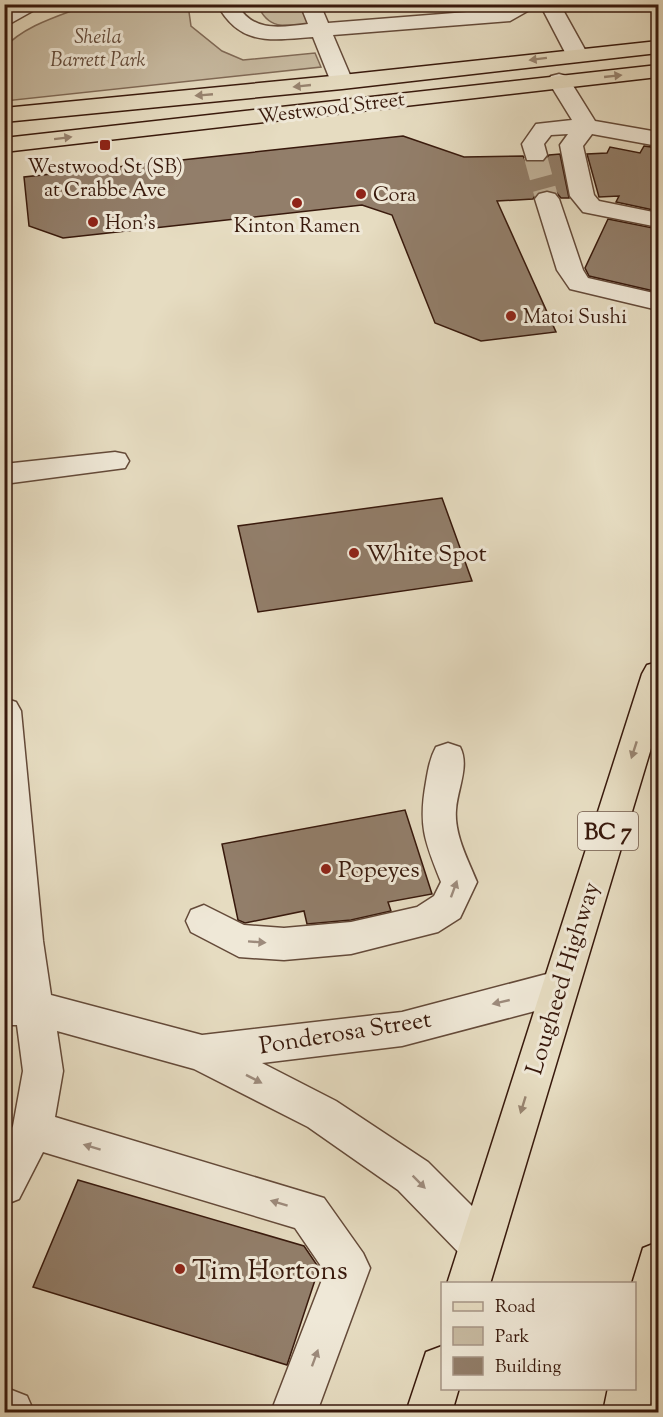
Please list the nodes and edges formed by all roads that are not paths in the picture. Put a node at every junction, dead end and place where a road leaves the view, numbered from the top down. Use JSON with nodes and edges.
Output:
{"nodes":[{"id":1,"x":35,"y":4,"type":"edge"},
{"id":2,"x":227,"y":4,"type":"edge"},
{"id":3,"x":310,"y":4,"type":"edge"},
{"id":4,"x":530,"y":4,"type":"edge"},
{"id":5,"x":555,"y":4,"type":"edge"},
{"id":6,"x":4,"y":21,"type":"edge"},
{"id":7,"x":320,"y":30,"type":"junction"},
{"id":8,"x":658,"y":47,"type":"edge"},
{"id":9,"x":577,"y":55,"type":"junction"},
{"id":10,"x":658,"y":71,"type":"edge"},
{"id":11,"x":559,"y":81,"type":"junction"},
{"id":12,"x":342,"y":82,"type":"junction"},
{"id":13,"x":4,"y":115,"type":"edge"},
{"id":14,"x":587,"y":126,"type":"junction"},
{"id":15,"x":658,"y":140,"type":"edge"},
{"id":16,"x":4,"y":145,"type":"edge"},
{"id":17,"x":535,"y":155,"type":"tunnel mouth"},
{"id":18,"x":547,"y":199,"type":"tunnel mouth"},
{"id":19,"x":658,"y":220,"type":"edge"},
{"id":20,"x":658,"y":302,"type":"edge"},
{"id":21,"x":115,"y":461,"type":"dead end"},
{"id":22,"x":4,"y":474,"type":"edge"},
{"id":23,"x":658,"y":674,"type":"edge"},
{"id":24,"x":4,"y":711,"type":"edge"},
{"id":25,"x":448,"y":756,"type":"dead end"},
{"id":26,"x":204,"y":921,"type":"dead end"},
{"id":27,"x":558,"y":988,"type":"junction"},
{"id":28,"x":18,"y":1007,"type":"edge"},
{"id":29,"x":202,"y":1053,"type":"junction"},
{"id":30,"x":33,"y":1130,"type":"junction"},
{"id":31,"x":4,"y":1185,"type":"edge"},
{"id":32,"x":480,"y":1244,"type":"junction"},
{"id":33,"x":658,"y":1263,"type":"edge"},
{"id":34,"x":469,"y":1282,"type":"edge"},
{"id":35,"x":636,"y":1364,"type":"edge"},
{"id":36,"x":441,"y":1371,"type":"edge"},
{"id":37,"x":631,"y":1390,"type":"edge"},
{"id":38,"x":4,"y":1410,"type":"edge"},
{"id":39,"x":11,"y":1413,"type":"edge"},
{"id":40,"x":294,"y":1413,"type":"edge"},
{"id":41,"x":429,"y":1413,"type":"edge"},
{"id":42,"x":626,"y":1413,"type":"edge"}],
"edges":[{"from":1,"to":6,"type":"street"},
{"from":2,"to":7,"type":"street"},
{"from":3,"to":7,"type":"street"},
{"from":4,"to":7,"type":"street"},
{"from":5,"to":9,"type":"street"},
{"from":7,"to":12,"type":"street"},
{"from":8,"to":9,"type":"main road","name":"Westwood Street"},
{"from":9,"to":12,"type":"main road","name":"Westwood Street","one_way":true},
{"from":11,"to":10,"type":"main road","name":"Westwood Street","one_way":true},
{"from":11,"to":14,"type":"street"},
{"from":16,"to":11,"type":"main road","name":"Westwood Street","one_way":true},
{"from":12,"to":13,"type":"main road","name":"Westwood Street","one_way":true},
{"from":14,"to":15,"type":"street"},
{"from":14,"to":17,"type":"street"},
{"from":14,"to":19,"type":"street"},
{"from":18,"to":20,"type":"street"},
{"from":21,"to":22,"type":"street"},
{"from":23,"to":27,"type":"main road","name":"Lougheed Highway","number":"BC 7","one_way":true},
{"from":24,"to":28,"type":"street"},
{"from":26,"to":25,"type":"street","one_way":true},
{"from":27,"to":29,"type":"street","name":"Ponderosa Street","one_way":true},
{"from":27,"to":32,"type":"main road","name":"Lougheed Highway","number":"BC 7","one_way":true},
{"from":28,"to":29,"type":"street","name":"Ponderosa Street"},
{"from":28,"to":30,"type":"street"},
{"from":29,"to":32,"type":"street","name":"Ponderosa Street","one_way":true},
{"from":30,"to":31,"type":"street"},
{"from":40,"to":30,"type":"street","one_way":true},
{"from":32,"to":34,"type":"main road","name":"Lougheed Highway","number":"BC 7"},
{"from":33,"to":35,"type":"main road"},
{"from":36,"to":41,"type":"main road"},
{"from":37,"to":42,"type":"main road"},
{"from":38,"to":39,"type":"street"}]}
